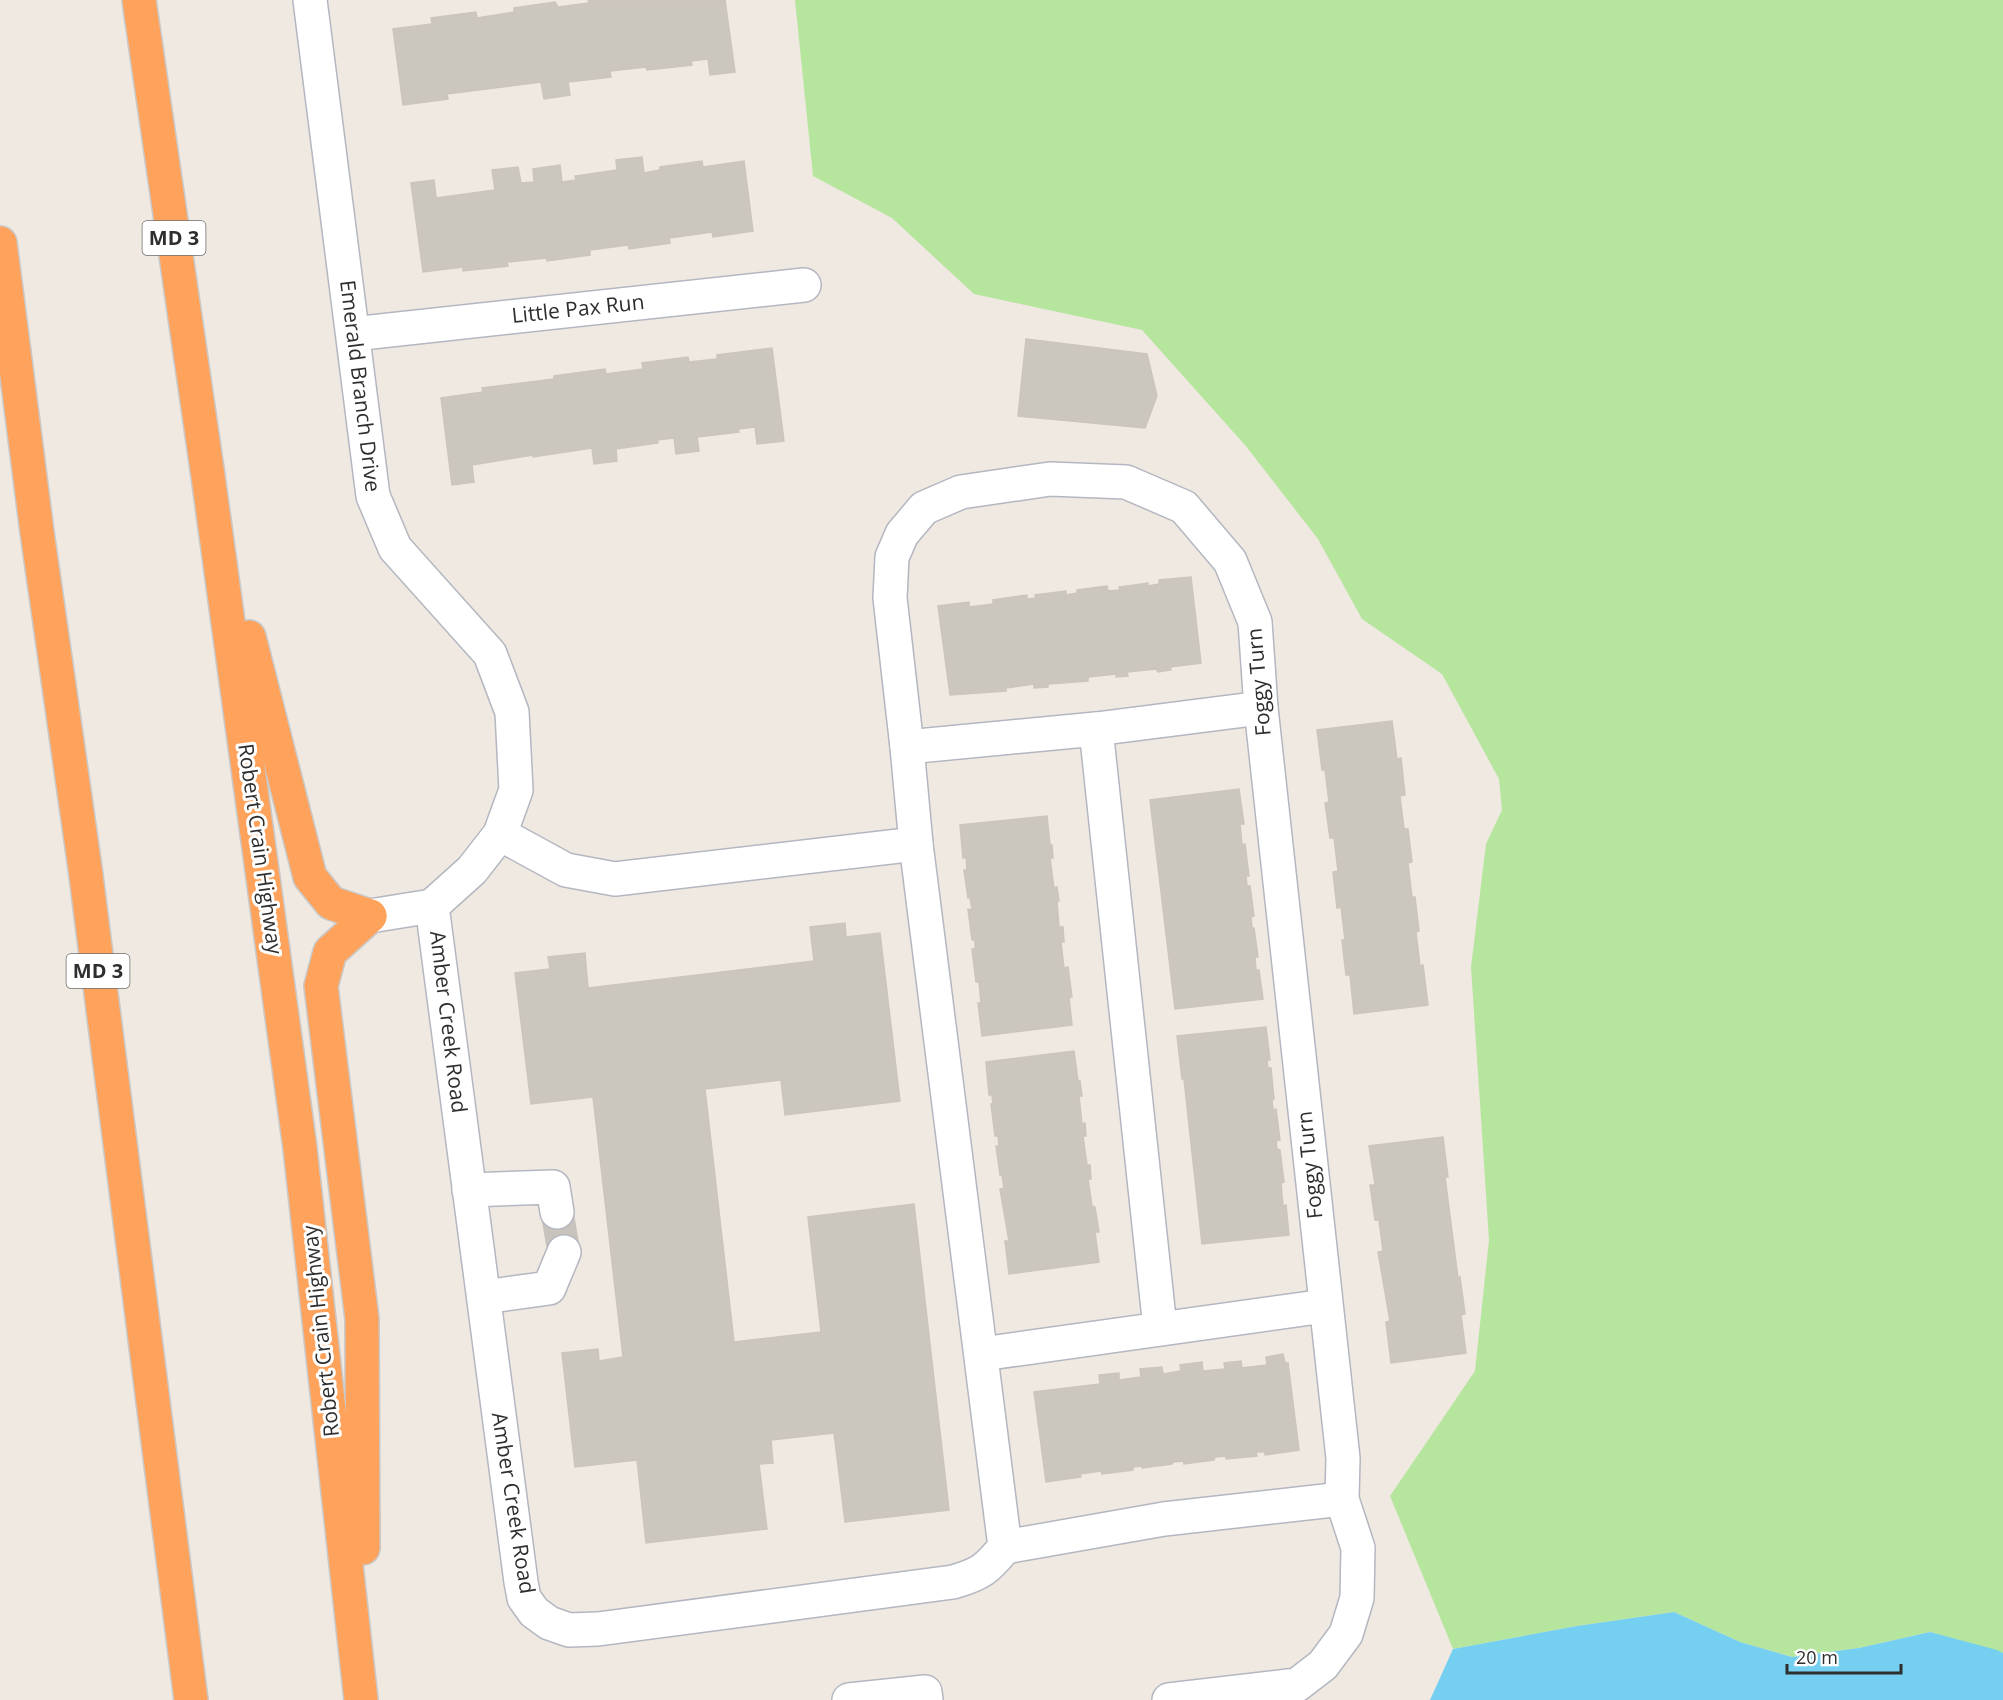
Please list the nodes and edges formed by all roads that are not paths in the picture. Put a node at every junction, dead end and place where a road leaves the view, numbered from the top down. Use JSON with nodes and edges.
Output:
{"nodes":[{"id":1,"x":139,"y":0,"type":"edge"},
{"id":2,"x":310,"y":0,"type":"edge"},
{"id":3,"x":0,"y":243,"type":"edge"},
{"id":4,"x":804,"y":285,"type":"dead end"},
{"id":5,"x":353,"y":334,"type":"junction"},
{"id":6,"x":208,"y":476,"type":"junction"},
{"id":7,"x":1261,"y":708,"type":"junction"},
{"id":8,"x":1096,"y":729,"type":"junction"},
{"id":9,"x":907,"y":747,"type":"junction"},
{"id":10,"x":500,"y":834,"type":"junction"},
{"id":11,"x":916,"y":844,"type":"junction"},
{"id":12,"x":432,"y":906,"type":"junction"},
{"id":13,"x":370,"y":916,"type":"junction"},
{"id":14,"x":469,"y":1190,"type":"junction"},
{"id":15,"x":557,"y":1212,"type":"tunnel mouth"},
{"id":16,"x":564,"y":1252,"type":"tunnel mouth"},
{"id":17,"x":484,"y":1297,"type":"junction"},
{"id":18,"x":1325,"y":1306,"type":"junction"},
{"id":19,"x":1160,"y":1328,"type":"junction"},
{"id":20,"x":982,"y":1354,"type":"junction"},
{"id":21,"x":1342,"y":1499,"type":"junction"},
{"id":22,"x":1005,"y":1546,"type":"junction"},
{"id":23,"x":1298,"y":1693,"type":"edge"},
{"id":24,"x":191,"y":1700,"type":"edge"},
{"id":25,"x":362,"y":1700,"type":"edge"},
{"id":26,"x":849,"y":1700,"type":"edge"},
{"id":27,"x":926,"y":1700,"type":"edge"},
{"id":28,"x":1169,"y":1700,"type":"edge"}],
"edges":[{"from":1,"to":6,"type":"highway","name":"Robert Crain Highway","number":"MD 3"},
{"from":2,"to":5,"type":"street","name":"Emerald Branch Drive"},
{"from":3,"to":24,"type":"highway","number":"MD 3"},
{"from":4,"to":5,"type":"street","name":"Little Pax Run"},
{"from":5,"to":10,"type":"street","name":"Emerald Branch Drive"},
{"from":6,"to":13,"type":"highway"},
{"from":6,"to":25,"type":"highway","name":"Robert Crain Highway","number":"MD 3"},
{"from":7,"to":8,"type":"street"},
{"from":7,"to":9,"type":"street","name":"Foggy Turn"},
{"from":7,"to":18,"type":"street","name":"Foggy Turn"},
{"from":8,"to":9,"type":"street"},
{"from":8,"to":19,"type":"street"},
{"from":9,"to":11,"type":"street","name":"Foggy Turn"},
{"from":10,"to":11,"type":"street"},
{"from":10,"to":12,"type":"street","name":"Emerald Branch Drive"},
{"from":11,"to":20,"type":"street","name":"Foggy Turn"},
{"from":12,"to":13,"type":"street"},
{"from":12,"to":14,"type":"street","name":"Amber Creek Road"},
{"from":13,"to":25,"type":"highway"},
{"from":14,"to":15,"type":"street"},
{"from":14,"to":17,"type":"street","name":"Amber Creek Road"},
{"from":16,"to":17,"type":"street"},
{"from":17,"to":22,"type":"street","name":"Amber Creek Road"},
{"from":18,"to":19,"type":"street"},
{"from":18,"to":21,"type":"street","name":"Foggy Turn"},
{"from":19,"to":20,"type":"street"},
{"from":20,"to":22,"type":"street","name":"Foggy Turn"},
{"from":21,"to":22,"type":"street"},
{"from":21,"to":23,"type":"street"},
{"from":23,"to":28,"type":"street"},
{"from":26,"to":27,"type":"street"}]}
